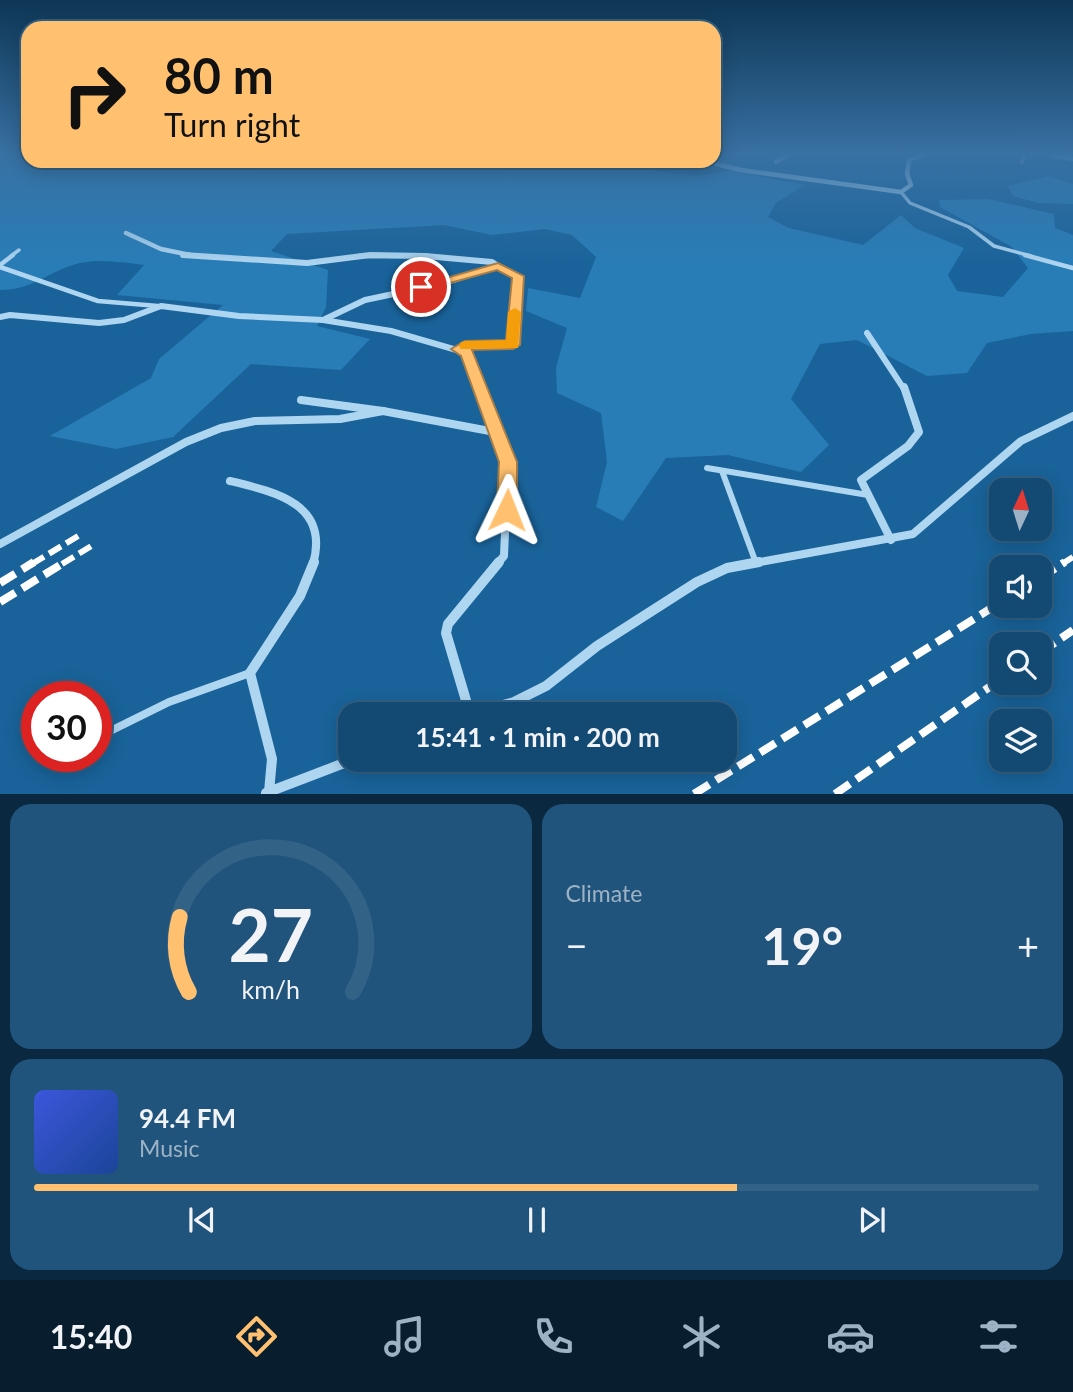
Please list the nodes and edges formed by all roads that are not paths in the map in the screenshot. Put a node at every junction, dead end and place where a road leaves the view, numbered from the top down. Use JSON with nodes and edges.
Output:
{"nodes":[{"id":1,"x":901,"y":192,"type":"edge"},
{"id":2,"x":126,"y":233,"type":"dead end"},
{"id":3,"x":19,"y":250,"type":"dead end"},
{"id":4,"x":0,"y":266,"type":"edge"},
{"id":5,"x":498,"y":266,"type":"junction"},
{"id":6,"x":1073,"y":268,"type":"edge"},
{"id":7,"x":161,"y":306,"type":"junction"},
{"id":8,"x":0,"y":317,"type":"edge"},
{"id":9,"x":323,"y":320,"type":"junction"},
{"id":10,"x":867,"y":332,"type":"dead end"},
{"id":11,"x":458,"y":349,"type":"junction"},
{"id":12,"x":301,"y":400,"type":"dead end"},
{"id":13,"x":383,"y":411,"type":"junction"},
{"id":14,"x":1073,"y":416,"type":"edge"},
{"id":15,"x":495,"y":432,"type":"junction"},
{"id":16,"x":707,"y":468,"type":"dead end"},
{"id":17,"x":722,"y":471,"type":"junction"},
{"id":18,"x":230,"y":481,"type":"dead end"},
{"id":19,"x":868,"y":495,"type":"junction"},
{"id":20,"x":891,"y":540,"type":"junction"},
{"id":21,"x":0,"y":544,"type":"edge"},
{"id":22,"x":756,"y":564,"type":"junction"},
{"id":23,"x":250,"y":673,"type":"junction"},
{"id":24,"x":466,"y":702,"type":"edge"},
{"id":25,"x":514,"y":702,"type":"edge"},
{"id":26,"x":112,"y":730,"type":"edge"},
{"id":27,"x":338,"y":765,"type":"edge"},
{"id":28,"x":267,"y":793,"type":"edge"}],
"edges":[{"from":1,"to":6,"type":"lane"},
{"from":2,"to":5,"type":"street"},
{"from":3,"to":4,"type":"lane"},
{"from":4,"to":7,"type":"lane"},
{"from":5,"to":9,"type":"street"},
{"from":5,"to":11,"type":"lane"},
{"from":7,"to":8,"type":"street"},
{"from":7,"to":9,"type":"street"},
{"from":9,"to":11,"type":"street"},
{"from":10,"to":19,"type":"street"},
{"from":11,"to":15,"type":"street"},
{"from":12,"to":13,"type":"street"},
{"from":13,"to":15,"type":"street"},
{"from":13,"to":21,"type":"street"},
{"from":14,"to":20,"type":"street"},
{"from":15,"to":24,"type":"street"},
{"from":16,"to":17,"type":"lane"},
{"from":17,"to":19,"type":"lane"},
{"from":17,"to":22,"type":"lane"},
{"from":18,"to":23,"type":"street"},
{"from":19,"to":20,"type":"street"},
{"from":20,"to":22,"type":"street"},
{"from":22,"to":25,"type":"street"},
{"from":23,"to":26,"type":"lane"},
{"from":23,"to":28,"type":"street"},
{"from":27,"to":28,"type":"street"}]}
